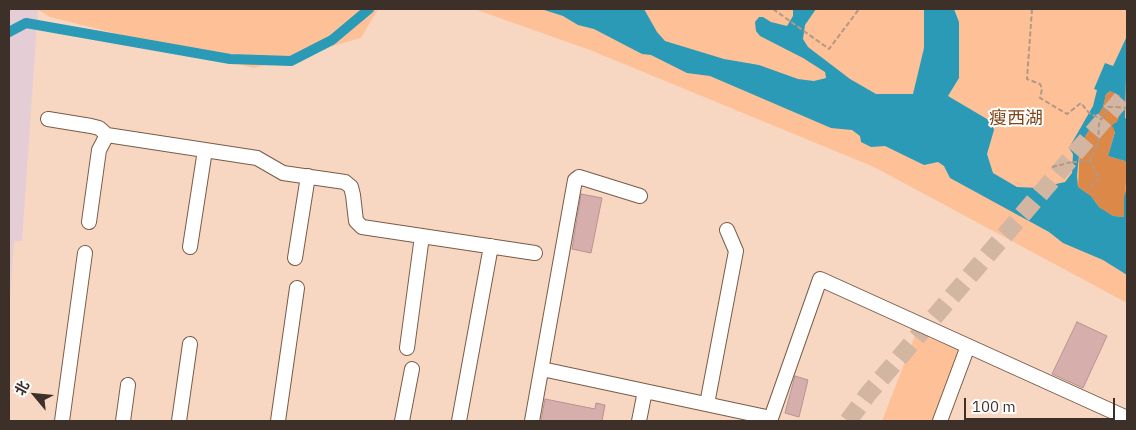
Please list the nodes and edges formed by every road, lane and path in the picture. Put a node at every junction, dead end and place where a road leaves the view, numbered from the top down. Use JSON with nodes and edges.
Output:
{"nodes":[{"id":1,"x":773,"y":9,"type":"edge"},
{"id":2,"x":858,"y":9,"type":"edge"},
{"id":3,"x":1032,"y":9,"type":"edge"},
{"id":4,"x":1127,"y":108,"type":"edge"},
{"id":5,"x":48,"y":118,"type":"dead end"},
{"id":6,"x":1101,"y":119,"type":"junction"},
{"id":7,"x":107,"y":135,"type":"junction"},
{"id":8,"x":205,"y":150,"type":"junction"},
{"id":9,"x":1090,"y":160,"type":"junction"},
{"id":10,"x":1052,"y":167,"type":"dead end"},
{"id":11,"x":308,"y":176,"type":"junction"},
{"id":12,"x":1090,"y":187,"type":"dead end"},
{"id":13,"x":640,"y":196,"type":"dead end"},
{"id":14,"x":89,"y":222,"type":"dead end"},
{"id":15,"x":727,"y":230,"type":"dead end"},
{"id":16,"x":422,"y":236,"type":"junction"},
{"id":17,"x":491,"y":246,"type":"junction"},
{"id":18,"x":190,"y":247,"type":"dead end"},
{"id":19,"x":85,"y":253,"type":"dead end"},
{"id":20,"x":535,"y":253,"type":"dead end"},
{"id":21,"x":295,"y":258,"type":"dead end"},
{"id":22,"x":297,"y":288,"type":"dead end"},
{"id":23,"x":190,"y":344,"type":"dead end"},
{"id":24,"x":968,"y":346,"type":"junction"},
{"id":25,"x":407,"y":348,"type":"dead end"},
{"id":26,"x":412,"y":369,"type":"dead end"},
{"id":27,"x":542,"y":369,"type":"junction"},
{"id":28,"x":128,"y":385,"type":"dead end"},
{"id":29,"x":645,"y":391,"type":"junction"},
{"id":30,"x":707,"y":404,"type":"junction"},
{"id":31,"x":1127,"y":418,"type":"edge"},
{"id":32,"x":770,"y":420,"type":"edge"},
{"id":33,"x":62,"y":421,"type":"edge"},
{"id":34,"x":123,"y":421,"type":"edge"},
{"id":35,"x":179,"y":421,"type":"edge"},
{"id":36,"x":278,"y":421,"type":"edge"},
{"id":37,"x":402,"y":421,"type":"edge"},
{"id":38,"x":459,"y":421,"type":"edge"},
{"id":39,"x":532,"y":421,"type":"edge"},
{"id":40,"x":639,"y":421,"type":"edge"},
{"id":41,"x":940,"y":421,"type":"edge"}],
"edges":[{"from":1,"to":2,"type":"path"},
{"from":3,"to":6,"type":"path"},
{"from":4,"to":6,"type":"path","bridge":true},
{"from":5,"to":7,"type":"lane"},
{"from":6,"to":9,"type":"path"},
{"from":7,"to":8,"type":"lane"},
{"from":7,"to":14,"type":"lane"},
{"from":8,"to":11,"type":"lane"},
{"from":8,"to":18,"type":"lane"},
{"from":9,"to":10,"type":"path","bridge":true},
{"from":9,"to":12,"type":"path"},
{"from":11,"to":16,"type":"lane"},
{"from":11,"to":21,"type":"lane"},
{"from":13,"to":27,"type":"lane"},
{"from":15,"to":30,"type":"lane"},
{"from":16,"to":17,"type":"lane"},
{"from":16,"to":25,"type":"lane"},
{"from":17,"to":20,"type":"lane"},
{"from":17,"to":38,"type":"lane"},
{"from":19,"to":33,"type":"lane"},
{"from":22,"to":36,"type":"lane"},
{"from":23,"to":35,"type":"lane"},
{"from":24,"to":31,"type":"lane"},
{"from":24,"to":32,"type":"lane"},
{"from":24,"to":41,"type":"lane"},
{"from":26,"to":37,"type":"lane"},
{"from":27,"to":29,"type":"lane"},
{"from":27,"to":39,"type":"lane"},
{"from":28,"to":34,"type":"lane"},
{"from":29,"to":30,"type":"lane"},
{"from":29,"to":40,"type":"lane"},
{"from":30,"to":32,"type":"lane"}]}
